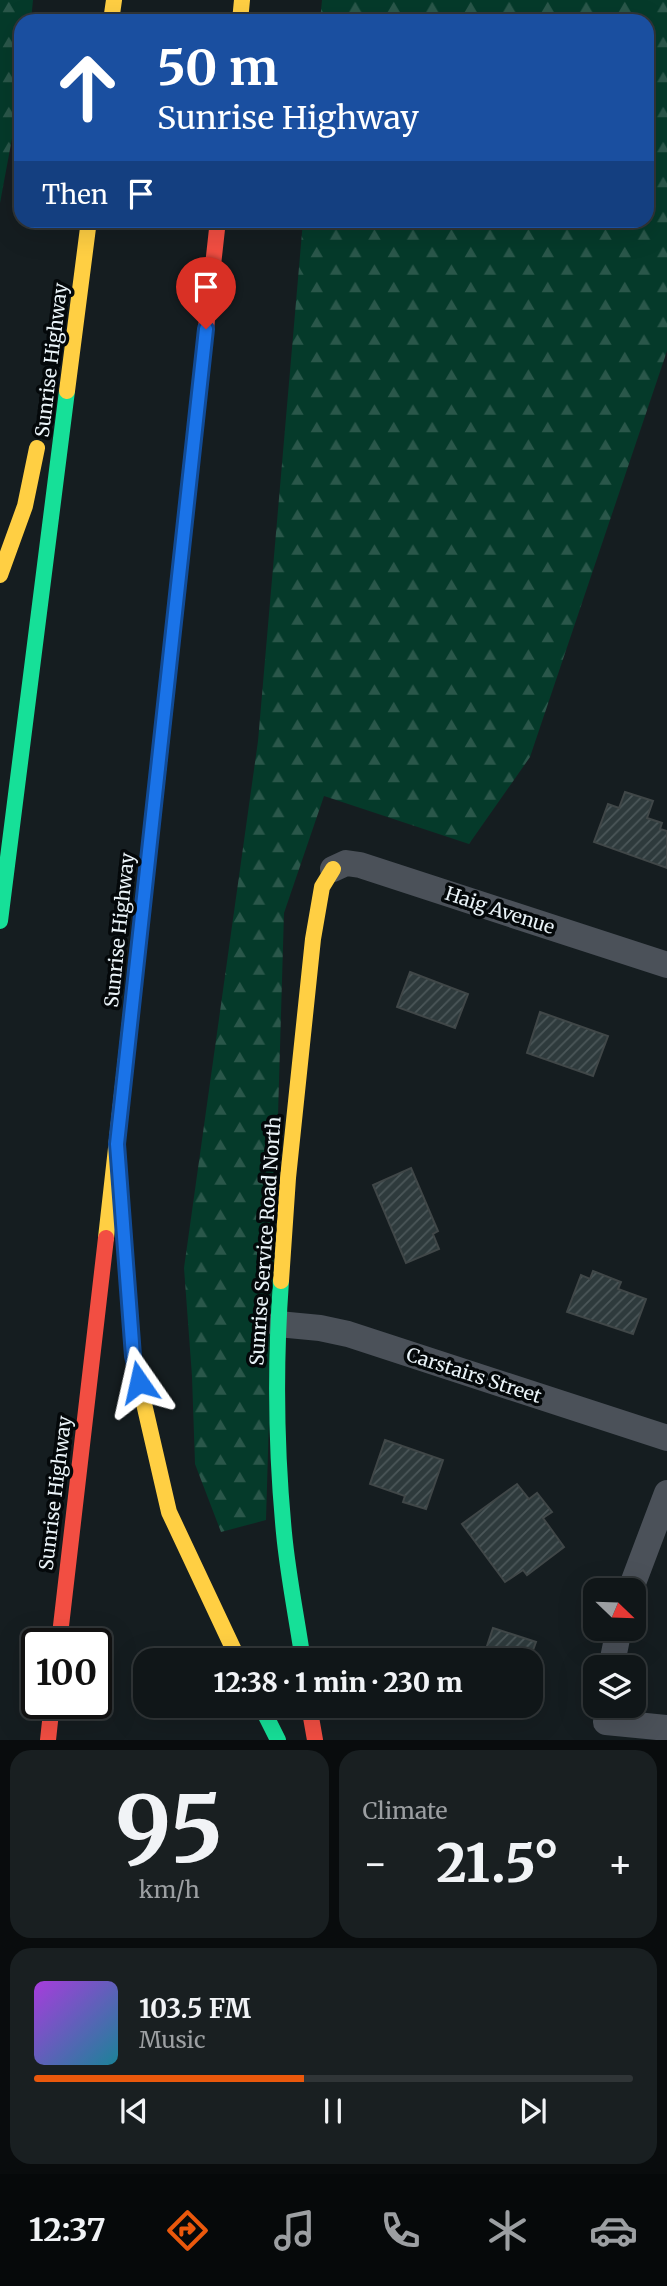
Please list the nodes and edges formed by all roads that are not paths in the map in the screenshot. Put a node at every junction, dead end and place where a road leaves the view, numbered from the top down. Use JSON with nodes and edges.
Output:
{"nodes":[{"id":1,"x":88,"y":228,"type":"edge"},
{"id":2,"x":217,"y":228,"type":"edge"},
{"id":3,"x":83,"y":274,"type":"junction"},
{"id":4,"x":50,"y":400,"type":"dead end"},
{"id":5,"x":40,"y":438,"type":"dead end"},
{"id":6,"x":0,"y":575,"type":"edge"},
{"id":7,"x":333,"y":869,"type":"joint"},
{"id":8,"x":0,"y":921,"type":"edge"},
{"id":9,"x":667,"y":965,"type":"edge"},
{"id":10,"x":117,"y":1144,"type":"junction"},
{"id":11,"x":278,"y":1324,"type":"junction"},
{"id":12,"x":667,"y":1438,"type":"edge"},
{"id":13,"x":667,"y":1493,"type":"edge"},
{"id":14,"x":636,"y":1578,"type":"edge"},
{"id":15,"x":61,"y":1628,"type":"edge"},
{"id":16,"x":233,"y":1648,"type":"edge"},
{"id":17,"x":301,"y":1648,"type":"edge"},
{"id":18,"x":267,"y":1718,"type":"edge"},
{"id":19,"x":312,"y":1718,"type":"edge"},
{"id":20,"x":50,"y":1719,"type":"edge"},
{"id":21,"x":607,"y":1723,"type":"edge"},
{"id":22,"x":667,"y":1728,"type":"edge"},
{"id":23,"x":48,"y":1740,"type":"edge"},
{"id":24,"x":278,"y":1740,"type":"edge"},
{"id":25,"x":315,"y":1740,"type":"edge"}],
"edges":[{"from":1,"to":3,"type":"main road","name":"Sunrise Highway"},
{"from":2,"to":10,"type":"main road","name":"Sunrise Highway"},
{"from":3,"to":4,"type":"main road"},
{"from":3,"to":8,"type":"main road","name":"Sunrise Highway"},
{"from":5,"to":6,"type":"main road"},
{"from":7,"to":9,"type":"street","name":"Haig Avenue"},
{"from":7,"to":11,"type":"main road","name":"Sunrise Service Road North"},
{"from":10,"to":15,"type":"main road","name":"Sunrise Highway"},
{"from":10,"to":16,"type":"main road"},
{"from":11,"to":12,"type":"street","name":"Carstairs Street"},
{"from":11,"to":17,"type":"main road","name":"Sunrise Service Road North"},
{"from":13,"to":14,"type":"street"},
{"from":18,"to":24,"type":"main road"},
{"from":19,"to":25,"type":"main road"},
{"from":20,"to":23,"type":"main road"},
{"from":21,"to":22,"type":"street"}]}
